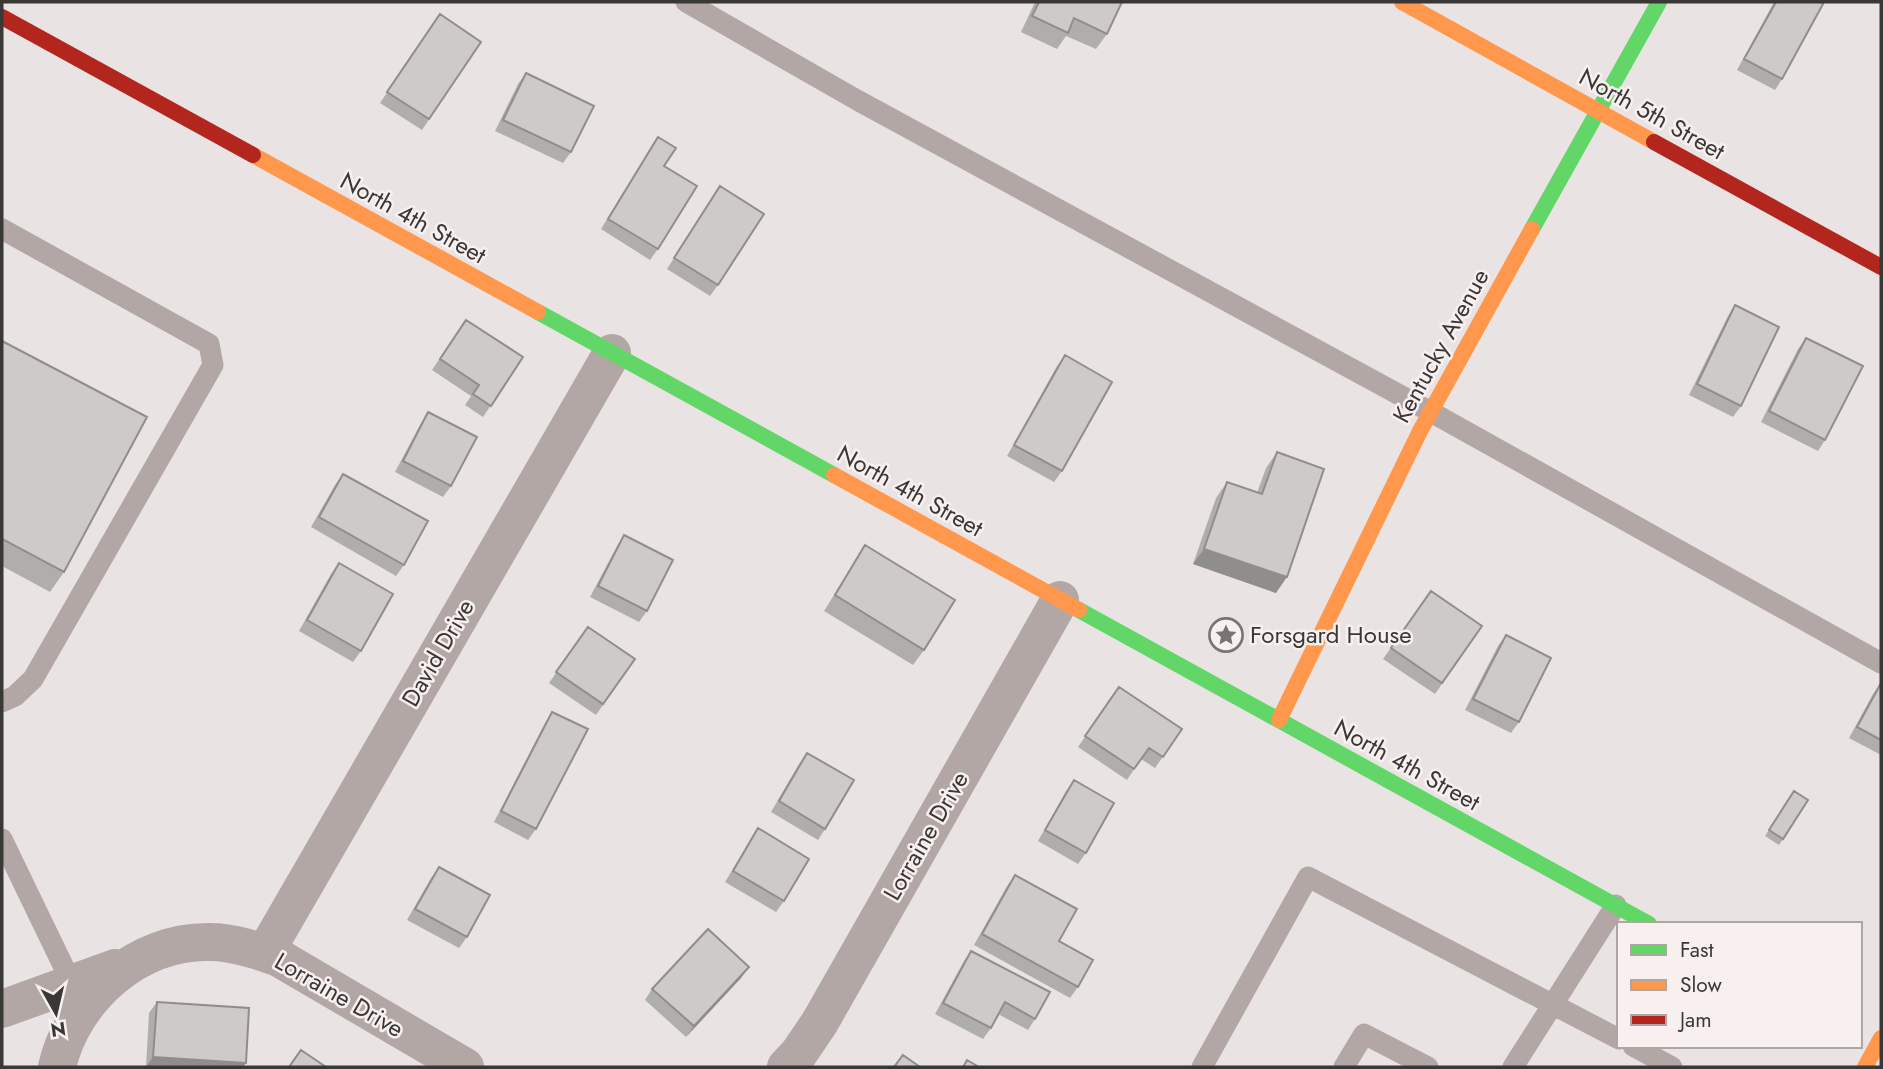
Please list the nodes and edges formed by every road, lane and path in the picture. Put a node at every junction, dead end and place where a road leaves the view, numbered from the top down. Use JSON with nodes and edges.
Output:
{"nodes":[{"id":1,"x":686,"y":2,"type":"edge"},
{"id":2,"x":1402,"y":2,"type":"edge"},
{"id":3,"x":1659,"y":2,"type":"edge"},
{"id":4,"x":2,"y":17,"type":"edge"},
{"id":5,"x":1597,"y":110,"type":"junction"},
{"id":6,"x":2,"y":229,"type":"edge"},
{"id":7,"x":1881,"y":267,"type":"edge"},
{"id":8,"x":612,"y":353,"type":"junction"},
{"id":9,"x":1431,"y":412,"type":"junction"},
{"id":10,"x":1060,"y":600,"type":"junction"},
{"id":11,"x":1881,"y":663,"type":"edge"},
{"id":12,"x":2,"y":702,"type":"edge"},
{"id":13,"x":1279,"y":720,"type":"junction"},
{"id":14,"x":2,"y":839,"type":"edge"},
{"id":15,"x":1616,"y":905,"type":"junction"},
{"id":16,"x":1646,"y":922,"type":"edge"},
{"id":17,"x":265,"y":953,"type":"junction"},
{"id":18,"x":148,"y":956,"type":"junction"},
{"id":19,"x":72,"y":984,"type":"junction"},
{"id":20,"x":1553,"y":1004,"type":"junction"},
{"id":21,"x":2,"y":1009,"type":"edge"},
{"id":22,"x":1617,"y":1038,"type":"edge"},
{"id":23,"x":1862,"y":1041,"type":"edge"},
{"id":24,"x":1879,"y":1046,"type":"edge"},
{"id":25,"x":1637,"y":1048,"type":"edge"},
{"id":26,"x":57,"y":1067,"type":"edge"},
{"id":27,"x":465,"y":1067,"type":"edge"},
{"id":28,"x":786,"y":1067,"type":"edge"},
{"id":29,"x":1202,"y":1067,"type":"edge"},
{"id":30,"x":1344,"y":1067,"type":"edge"},
{"id":31,"x":1428,"y":1067,"type":"edge"},
{"id":32,"x":1513,"y":1067,"type":"edge"},
{"id":33,"x":1672,"y":1067,"type":"edge"},
{"id":34,"x":1865,"y":1067,"type":"edge"}],
"edges":[{"from":1,"to":9,"type":"lane"},
{"from":2,"to":5,"type":"main road","name":"North 5th Street"},
{"from":3,"to":5,"type":"main road","name":"Kentucky Avenue"},
{"from":4,"to":8,"type":"main road","name":"North 4th Street"},
{"from":5,"to":7,"type":"main road","name":"North 5th Street"},
{"from":5,"to":9,"type":"main road","name":"Kentucky Avenue"},
{"from":6,"to":12,"type":"lane"},
{"from":8,"to":10,"type":"main road","name":"North 4th Street"},
{"from":8,"to":17,"type":"street","name":"David Drive"},
{"from":9,"to":11,"type":"lane"},
{"from":9,"to":13,"type":"main road","name":"Kentucky Avenue"},
{"from":10,"to":13,"type":"main road","name":"North 4th Street"},
{"from":10,"to":28,"type":"street","name":"Lorraine Drive"},
{"from":13,"to":15,"type":"main road","name":"North 4th Street"},
{"from":14,"to":19,"type":"lane"},
{"from":15,"to":16,"type":"main road","name":"North 4th Street"},
{"from":15,"to":20,"type":"lane"},
{"from":17,"to":18,"type":"street","name":"Lorraine Drive"},
{"from":17,"to":27,"type":"street","name":"Lorraine Drive"},
{"from":18,"to":19,"type":"street"},
{"from":18,"to":26,"type":"street","name":"Lorraine Drive"},
{"from":19,"to":21,"type":"street"},
{"from":20,"to":22,"type":"lane"},
{"from":20,"to":29,"type":"lane"},
{"from":20,"to":32,"type":"lane"},
{"from":23,"to":24,"type":"main road"},
{"from":24,"to":34,"type":"main road"},
{"from":25,"to":33,"type":"lane"},
{"from":30,"to":31,"type":"lane"}]}
